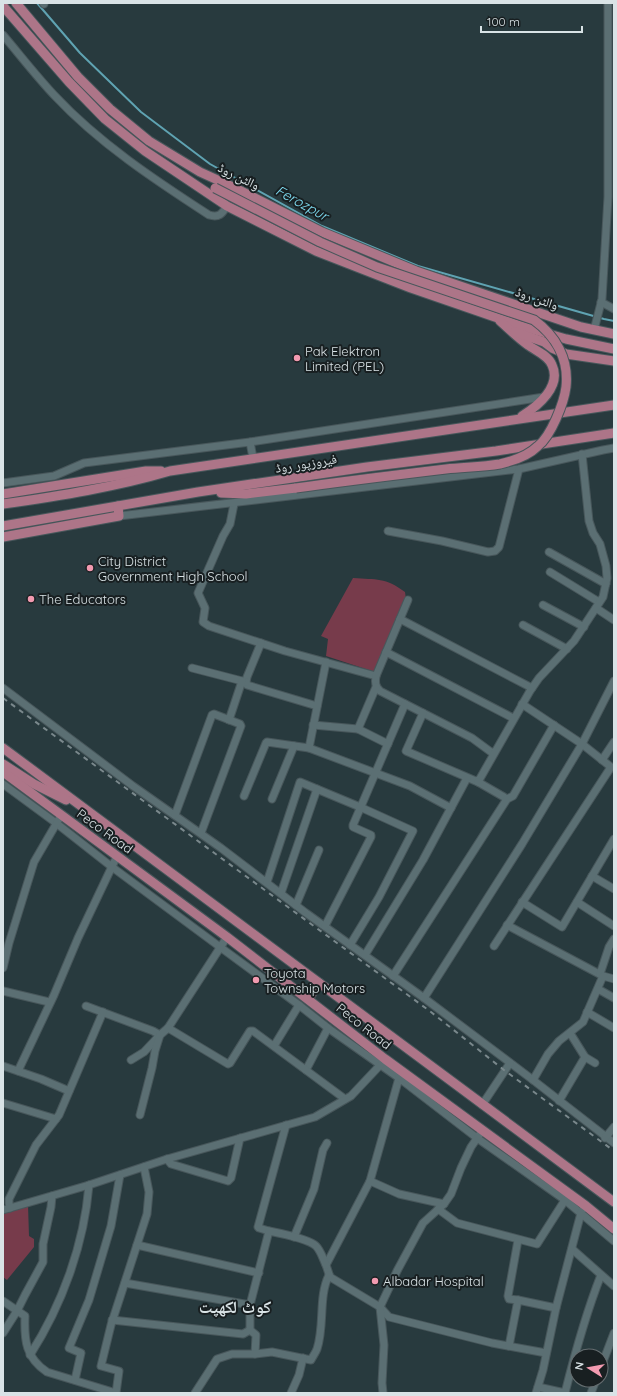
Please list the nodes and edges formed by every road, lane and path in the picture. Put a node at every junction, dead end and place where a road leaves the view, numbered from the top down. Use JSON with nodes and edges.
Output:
{"nodes":[{"id":1,"x":16,"y":3,"type":"edge"},
{"id":2,"x":608,"y":3,"type":"edge"},
{"id":3,"x":3,"y":6,"type":"edge"},
{"id":4,"x":611,"y":22,"type":"edge"},
{"id":5,"x":3,"y":35,"type":"edge"},
{"id":6,"x":611,"y":42,"type":"edge"},
{"id":7,"x":611,"y":84,"type":"edge"},
{"id":8,"x":611,"y":137,"type":"edge"},
{"id":9,"x":200,"y":172,"type":"junction"},
{"id":10,"x":611,"y":172,"type":"edge"},
{"id":11,"x":227,"y":206,"type":"junction"},
{"id":12,"x":610,"y":213,"type":"edge"},
{"id":13,"x":601,"y":302,"type":"junction"},
{"id":14,"x":614,"y":309,"type":"edge"},
{"id":15,"x":496,"y":318,"type":"junction"},
{"id":16,"x":594,"y":330,"type":"junction"},
{"id":17,"x":512,"y":332,"type":"junction"},
{"id":18,"x":614,"y":334,"type":"edge"},
{"id":19,"x":614,"y":349,"type":"edge"},
{"id":20,"x":614,"y":361,"type":"edge"},
{"id":21,"x":544,"y":397,"type":"junction"},
{"id":22,"x":614,"y":405,"type":"edge"},
{"id":23,"x":517,"y":419,"type":"junction"},
{"id":24,"x":614,"y":433,"type":"edge"},
{"id":25,"x":250,"y":442,"type":"junction"},
{"id":26,"x":614,"y":448,"type":"edge"},
{"id":27,"x":582,"y":454,"type":"junction"},
{"id":28,"x":253,"y":458,"type":"junction"},
{"id":29,"x":519,"y":469,"type":"junction"},
{"id":30,"x":170,"y":471,"type":"junction"},
{"id":31,"x":3,"y":483,"type":"edge"},
{"id":32,"x":198,"y":492,"type":"junction"},
{"id":33,"x":3,"y":494,"type":"edge"},
{"id":34,"x":3,"y":504,"type":"edge"},
{"id":35,"x":234,"y":504,"type":"junction"},
{"id":36,"x":118,"y":506,"type":"junction"},
{"id":37,"x":119,"y":516,"type":"junction"},
{"id":38,"x":3,"y":526,"type":"edge"},
{"id":39,"x":388,"y":531,"type":"dead end"},
{"id":40,"x":3,"y":537,"type":"edge"},
{"id":41,"x":549,"y":552,"type":"dead end"},
{"id":42,"x":550,"y":572,"type":"dead end"},
{"id":43,"x":609,"y":582,"type":"edge"},
{"id":44,"x":408,"y":600,"type":"dead end"},
{"id":45,"x":543,"y":604,"type":"dead end"},
{"id":46,"x":598,"y":605,"type":"junction"},
{"id":47,"x":400,"y":619,"type":"junction"},
{"id":48,"x":614,"y":620,"type":"edge"},
{"id":49,"x":523,"y":625,"type":"dead end"},
{"id":50,"x":584,"y":626,"type":"junction"},
{"id":51,"x":261,"y":643,"type":"junction"},
{"id":52,"x":567,"y":649,"type":"junction"},
{"id":53,"x":386,"y":652,"type":"junction"},
{"id":54,"x":326,"y":662,"type":"junction"},
{"id":55,"x":192,"y":668,"type":"dead end"},
{"id":56,"x":376,"y":676,"type":"junction"},
{"id":57,"x":614,"y":681,"type":"edge"},
{"id":58,"x":244,"y":682,"type":"junction"},
{"id":59,"x":376,"y":687,"type":"junction"},
{"id":60,"x":3,"y":688,"type":"edge"},
{"id":61,"x":532,"y":688,"type":"junction"},
{"id":62,"x":405,"y":704,"type":"junction"},
{"id":63,"x":522,"y":704,"type":"junction"},
{"id":64,"x":317,"y":706,"type":"junction"},
{"id":65,"x":423,"y":713,"type":"junction"},
{"id":66,"x":514,"y":718,"type":"junction"},
{"id":67,"x":229,"y":720,"type":"junction"},
{"id":68,"x":313,"y":725,"type":"junction"},
{"id":69,"x":554,"y":725,"type":"junction"},
{"id":70,"x":358,"y":729,"type":"junction"},
{"id":71,"x":614,"y":742,"type":"edge"},
{"id":72,"x":388,"y":744,"type":"junction"},
{"id":73,"x":582,"y":744,"type":"junction"},
{"id":74,"x":294,"y":746,"type":"junction"},
{"id":75,"x":3,"y":748,"type":"edge"},
{"id":76,"x":309,"y":748,"type":"junction"},
{"id":77,"x":494,"y":752,"type":"junction"},
{"id":78,"x":602,"y":760,"type":"junction"},
{"id":79,"x":3,"y":764,"type":"edge"},
{"id":80,"x":613,"y":769,"type":"edge"},
{"id":81,"x":3,"y":772,"type":"edge"},
{"id":82,"x":376,"y":773,"type":"junction"},
{"id":83,"x":467,"y":778,"type":"junction"},
{"id":84,"x":478,"y":782,"type":"junction"},
{"id":85,"x":3,"y":784,"type":"edge"},
{"id":86,"x":317,"y":789,"type":"junction"},
{"id":87,"x":244,"y":796,"type":"dead end"},
{"id":88,"x":504,"y":797,"type":"dead end"},
{"id":89,"x":272,"y":799,"type":"dead end"},
{"id":90,"x":360,"y":807,"type":"junction"},
{"id":91,"x":451,"y":808,"type":"junction"},
{"id":92,"x":88,"y":812,"type":"junction"},
{"id":93,"x":175,"y":815,"type":"junction"},
{"id":94,"x":59,"y":819,"type":"junction"},
{"id":95,"x":201,"y":833,"type":"junction"},
{"id":96,"x":614,"y":839,"type":"edge"},
{"id":97,"x":319,"y":850,"type":"dead end"},
{"id":98,"x":117,"y":856,"type":"junction"},
{"id":99,"x":112,"y":867,"type":"junction"},
{"id":100,"x":592,"y":876,"type":"junction"},
{"id":101,"x":267,"y":882,"type":"junction"},
{"id":102,"x":614,"y":889,"type":"edge"},
{"id":103,"x":281,"y":893,"type":"junction"},
{"id":104,"x":522,"y":902,"type":"junction"},
{"id":105,"x":577,"y":902,"type":"junction"},
{"id":106,"x":296,"y":905,"type":"junction"},
{"id":107,"x":507,"y":925,"type":"junction"},
{"id":108,"x":325,"y":926,"type":"junction"},
{"id":109,"x":614,"y":926,"type":"edge"},
{"id":110,"x":227,"y":937,"type":"junction"},
{"id":111,"x":614,"y":939,"type":"edge"},
{"id":112,"x":350,"y":945,"type":"junction"},
{"id":113,"x":494,"y":946,"type":"dead end"},
{"id":114,"x":220,"y":948,"type":"junction"},
{"id":115,"x":365,"y":955,"type":"junction"},
{"id":116,"x":259,"y":961,"type":"junction"},
{"id":117,"x":3,"y":968,"type":"edge"},
{"id":118,"x":252,"y":970,"type":"junction"},
{"id":119,"x":602,"y":975,"type":"junction"},
{"id":120,"x":279,"y":976,"type":"junction"},
{"id":121,"x":394,"y":976,"type":"junction"},
{"id":122,"x":614,"y":979,"type":"edge"},
{"id":123,"x":319,"y":983,"type":"junction"},
{"id":124,"x":272,"y":985,"type":"junction"},
{"id":125,"x":598,"y":989,"type":"junction"},
{"id":126,"x":3,"y":991,"type":"edge"},
{"id":127,"x":424,"y":998,"type":"junction"},
{"id":128,"x":614,"y":998,"type":"edge"},
{"id":129,"x":308,"y":999,"type":"junction"},
{"id":130,"x":49,"y":1002,"type":"junction"},
{"id":131,"x":299,"y":1005,"type":"junction"},
{"id":132,"x":86,"y":1006,"type":"dead end"},
{"id":133,"x":103,"y":1012,"type":"junction"},
{"id":134,"x":587,"y":1012,"type":"junction"},
{"id":135,"x":168,"y":1028,"type":"junction"},
{"id":136,"x":328,"y":1028,"type":"junction"},
{"id":137,"x":614,"y":1028,"type":"edge"},
{"id":138,"x":570,"y":1033,"type":"junction"},
{"id":139,"x":160,"y":1035,"type":"junction"},
{"id":140,"x":274,"y":1046,"type":"junction"},
{"id":141,"x":584,"y":1057,"type":"junction"},
{"id":142,"x":131,"y":1060,"type":"dead end"},
{"id":143,"x":383,"y":1062,"type":"junction"},
{"id":144,"x":510,"y":1063,"type":"junction"},
{"id":145,"x":595,"y":1063,"type":"dead end"},
{"id":146,"x":3,"y":1066,"type":"edge"},
{"id":147,"x":306,"y":1070,"type":"junction"},
{"id":148,"x":18,"y":1071,"type":"junction"},
{"id":149,"x":399,"y":1078,"type":"junction"},
{"id":150,"x":533,"y":1080,"type":"junction"},
{"id":151,"x":69,"y":1091,"type":"junction"},
{"id":152,"x":345,"y":1099,"type":"junction"},
{"id":153,"x":559,"y":1101,"type":"junction"},
{"id":154,"x":3,"y":1103,"type":"edge"},
{"id":155,"x":482,"y":1105,"type":"junction"},
{"id":156,"x":140,"y":1115,"type":"dead end"},
{"id":157,"x":56,"y":1119,"type":"junction"},
{"id":158,"x":286,"y":1125,"type":"junction"},
{"id":159,"x":614,"y":1127,"type":"edge"},
{"id":160,"x":480,"y":1134,"type":"junction"},
{"id":161,"x":240,"y":1138,"type":"junction"},
{"id":162,"x":605,"y":1138,"type":"junction"},
{"id":163,"x":327,"y":1143,"type":"dead end"},
{"id":164,"x":614,"y":1143,"type":"edge"},
{"id":165,"x":167,"y":1159,"type":"junction"},
{"id":166,"x":144,"y":1167,"type":"junction"},
{"id":167,"x":120,"y":1175,"type":"junction"},
{"id":168,"x":370,"y":1181,"type":"junction"},
{"id":169,"x":90,"y":1185,"type":"junction"},
{"id":170,"x":52,"y":1196,"type":"junction"},
{"id":171,"x":565,"y":1200,"type":"junction"},
{"id":172,"x":614,"y":1202,"type":"edge"},
{"id":173,"x":441,"y":1207,"type":"junction"},
{"id":174,"x":7,"y":1209,"type":"edge"},
{"id":175,"x":583,"y":1209,"type":"junction"},
{"id":176,"x":614,"y":1229,"type":"edge"},
{"id":177,"x":269,"y":1231,"type":"junction"},
{"id":178,"x":294,"y":1237,"type":"junction"},
{"id":179,"x":518,"y":1240,"type":"junction"},
{"id":180,"x":614,"y":1240,"type":"edge"},
{"id":181,"x":137,"y":1245,"type":"junction"},
{"id":182,"x":572,"y":1249,"type":"junction"},
{"id":183,"x":326,"y":1265,"type":"junction"},
{"id":184,"x":259,"y":1272,"type":"junction"},
{"id":185,"x":330,"y":1275,"type":"junction"},
{"id":186,"x":601,"y":1275,"type":"junction"},
{"id":187,"x":125,"y":1283,"type":"junction"},
{"id":188,"x":614,"y":1286,"type":"edge"},
{"id":189,"x":518,"y":1300,"type":"junction"},
{"id":190,"x":3,"y":1301,"type":"edge"},
{"id":191,"x":250,"y":1306,"type":"junction"},
{"id":192,"x":380,"y":1308,"type":"junction"},
{"id":193,"x":556,"y":1308,"type":"junction"},
{"id":194,"x":17,"y":1311,"type":"junction"},
{"id":195,"x":112,"y":1320,"type":"junction"},
{"id":196,"x":250,"y":1330,"type":"junction"},
{"id":197,"x":3,"y":1333,"type":"edge"},
{"id":198,"x":614,"y":1333,"type":"edge"},
{"id":199,"x":509,"y":1346,"type":"junction"},
{"id":200,"x":608,"y":1348,"type":"edge"},
{"id":201,"x":546,"y":1353,"type":"junction"},
{"id":202,"x":255,"y":1354,"type":"junction"},
{"id":203,"x":30,"y":1355,"type":"junction"},
{"id":204,"x":303,"y":1358,"type":"junction"},
{"id":205,"x":75,"y":1380,"type":"junction"},
{"id":206,"x":537,"y":1390,"type":"edge"},
{"id":207,"x":116,"y":1393,"type":"edge"},
{"id":208,"x":195,"y":1393,"type":"edge"},
{"id":209,"x":291,"y":1393,"type":"edge"},
{"id":210,"x":383,"y":1393,"type":"edge"}],
"edges":[{"from":1,"to":9,"type":"main road","name":"والٹن روڈ"},
{"from":2,"to":4,"type":"street"},
{"from":3,"to":11,"type":"main road"},
{"from":4,"to":6,"type":"street"},
{"from":5,"to":11,"type":"street"},
{"from":6,"to":7,"type":"street"},
{"from":7,"to":8,"type":"street"},
{"from":8,"to":10,"type":"street"},
{"from":9,"to":16,"type":"main road","name":"والٹن روڈ"},
{"from":9,"to":32,"type":"main road","bridge":true},
{"from":10,"to":12,"type":"street"},
{"from":11,"to":15,"type":"main road"},
{"from":12,"to":13,"type":"street"},
{"from":13,"to":14,"type":"street"},
{"from":13,"to":16,"type":"street"},
{"from":15,"to":17,"type":"main road"},
{"from":15,"to":19,"type":"main road"},
{"from":16,"to":18,"type":"main road","name":"والٹن روڈ"},
{"from":17,"to":20,"type":"main road"},
{"from":17,"to":21,"type":"main road"},
{"from":21,"to":23,"type":"main road"},
{"from":21,"to":25,"type":"street"},
{"from":22,"to":23,"type":"main road"},
{"from":23,"to":28,"type":"main road"},
{"from":24,"to":32,"type":"main road","name":"فیروزپور روڈ"},
{"from":25,"to":28,"type":"street"},
{"from":25,"to":31,"type":"street"},
{"from":26,"to":27,"type":"street"},
{"from":27,"to":29,"type":"street"},
{"from":27,"to":43,"type":"street"},
{"from":28,"to":30,"type":"main road"},
{"from":29,"to":35,"type":"street"},
{"from":29,"to":39,"type":"street"},
{"from":30,"to":33,"type":"main road"},
{"from":30,"to":34,"type":"main road"},
{"from":32,"to":36,"type":"main road","name":"فیروزپور روڈ"},
{"from":35,"to":37,"type":"street"},
{"from":35,"to":51,"type":"street"},
{"from":36,"to":37,"type":"main road"},
{"from":36,"to":38,"type":"main road","name":"فیروزپور روڈ"},
{"from":37,"to":40,"type":"main road"},
{"from":41,"to":43,"type":"street"},
{"from":42,"to":46,"type":"street"},
{"from":43,"to":46,"type":"street"},
{"from":44,"to":47,"type":"street"},
{"from":45,"to":50,"type":"street"},
{"from":46,"to":48,"type":"street"},
{"from":46,"to":50,"type":"street"},
{"from":47,"to":53,"type":"street"},
{"from":47,"to":61,"type":"street"},
{"from":49,"to":52,"type":"street"},
{"from":50,"to":52,"type":"street"},
{"from":51,"to":54,"type":"street"},
{"from":51,"to":58,"type":"street"},
{"from":52,"to":61,"type":"street"},
{"from":53,"to":56,"type":"street"},
{"from":53,"to":66,"type":"street"},
{"from":54,"to":56,"type":"street"},
{"from":54,"to":64,"type":"street"},
{"from":55,"to":58,"type":"street"},
{"from":56,"to":59,"type":"street"},
{"from":57,"to":73,"type":"street"},
{"from":58,"to":64,"type":"street"},
{"from":58,"to":67,"type":"street"},
{"from":59,"to":62,"type":"street"},
{"from":59,"to":70,"type":"street"},
{"from":60,"to":93,"type":"street"},
{"from":61,"to":63,"type":"street"},
{"from":62,"to":65,"type":"street"},
{"from":62,"to":72,"type":"street"},
{"from":63,"to":66,"type":"street"},
{"from":63,"to":69,"type":"street"},
{"from":64,"to":68,"type":"street"},
{"from":65,"to":77,"type":"street"},
{"from":65,"to":83,"type":"street"},
{"from":66,"to":77,"type":"street"},
{"from":67,"to":93,"type":"street"},
{"from":67,"to":95,"type":"street"},
{"from":68,"to":70,"type":"street"},
{"from":68,"to":76,"type":"street"},
{"from":69,"to":73,"type":"street"},
{"from":69,"to":121,"type":"street"},
{"from":70,"to":72,"type":"street"},
{"from":71,"to":78,"type":"street"},
{"from":72,"to":82,"type":"street"},
{"from":73,"to":78,"type":"street"},
{"from":73,"to":127,"type":"street"},
{"from":74,"to":76,"type":"street"},
{"from":74,"to":87,"type":"street"},
{"from":74,"to":89,"type":"street"},
{"from":75,"to":92,"type":"main road","name":"Peco Road"},
{"from":76,"to":82,"type":"street"},
{"from":77,"to":84,"type":"street"},
{"from":78,"to":80,"type":"street"},
{"from":79,"to":92,"type":"main road"},
{"from":80,"to":104,"type":"street"},
{"from":81,"to":94,"type":"main road","name":"Peco Road"},
{"from":82,"to":90,"type":"street"},
{"from":82,"to":91,"type":"street"},
{"from":83,"to":84,"type":"street"},
{"from":83,"to":91,"type":"street"},
{"from":84,"to":88,"type":"street"},
{"from":85,"to":94,"type":"street"},
{"from":86,"to":90,"type":"street"},
{"from":86,"to":101,"type":"street"},
{"from":86,"to":103,"type":"street"},
{"from":90,"to":108,"type":"street"},
{"from":90,"to":112,"type":"street"},
{"from":91,"to":115,"type":"street"},
{"from":92,"to":123,"type":"main road","name":"Peco Road"},
{"from":93,"to":95,"type":"street"},
{"from":94,"to":98,"type":"main road","name":"Peco Road"},
{"from":94,"to":99,"type":"street"},
{"from":94,"to":117,"type":"street"},
{"from":95,"to":101,"type":"street"},
{"from":96,"to":100,"type":"street"},
{"from":97,"to":106,"type":"street"},
{"from":98,"to":99,"type":"street"},
{"from":98,"to":110,"type":"main road","name":"Peco Road"},
{"from":99,"to":114,"type":"street"},
{"from":99,"to":130,"type":"street"},
{"from":100,"to":102,"type":"street"},
{"from":100,"to":105,"type":"street"},
{"from":101,"to":103,"type":"street"},
{"from":103,"to":106,"type":"street"},
{"from":104,"to":105,"type":"street"},
{"from":104,"to":107,"type":"street"},
{"from":105,"to":109,"type":"street"},
{"from":106,"to":108,"type":"street"},
{"from":107,"to":113,"type":"street"},
{"from":107,"to":119,"type":"street"},
{"from":108,"to":112,"type":"street"},
{"from":110,"to":114,"type":"street"},
{"from":110,"to":116,"type":"main road","name":"Peco Road"},
{"from":111,"to":119,"type":"street"},
{"from":112,"to":115,"type":"street"},
{"from":114,"to":118,"type":"street"},
{"from":114,"to":135,"type":"street"},
{"from":115,"to":121,"type":"street"},
{"from":116,"to":118,"type":"street"},
{"from":116,"to":120,"type":"main road","name":"Peco Road"},
{"from":118,"to":124,"type":"street"},
{"from":119,"to":122,"type":"street"},
{"from":119,"to":125,"type":"street"},
{"from":120,"to":124,"type":"street"},
{"from":120,"to":129,"type":"main road","name":"Peco Road"},
{"from":121,"to":127,"type":"street"},
{"from":123,"to":129,"type":"main road"},
{"from":123,"to":155,"type":"main road","name":"Peco Road"},
{"from":124,"to":131,"type":"street"},
{"from":125,"to":128,"type":"street"},
{"from":125,"to":134,"type":"street"},
{"from":126,"to":130,"type":"street"},
{"from":127,"to":144,"type":"street"},
{"from":129,"to":143,"type":"main road","name":"Peco Road"},
{"from":130,"to":148,"type":"street"},
{"from":131,"to":136,"type":"street"},
{"from":131,"to":140,"type":"street"},
{"from":132,"to":133,"type":"street"},
{"from":133,"to":139,"type":"street"},
{"from":133,"to":151,"type":"street"},
{"from":134,"to":137,"type":"street"},
{"from":134,"to":138,"type":"street"},
{"from":135,"to":139,"type":"street"},
{"from":135,"to":140,"type":"street"},
{"from":136,"to":143,"type":"street"},
{"from":136,"to":147,"type":"street"},
{"from":138,"to":141,"type":"street"},
{"from":138,"to":150,"type":"street"},
{"from":139,"to":142,"type":"street"},
{"from":139,"to":156,"type":"street"},
{"from":140,"to":147,"type":"street"},
{"from":141,"to":145,"type":"street"},
{"from":141,"to":153,"type":"street"},
{"from":143,"to":149,"type":"street"},
{"from":143,"to":152,"type":"street"},
{"from":143,"to":160,"type":"main road","name":"Peco Road"},
{"from":144,"to":150,"type":"street"},
{"from":144,"to":155,"type":"street"},
{"from":146,"to":148,"type":"street"},
{"from":147,"to":152,"type":"street"},
{"from":148,"to":151,"type":"street"},
{"from":149,"to":160,"type":"street"},
{"from":149,"to":168,"type":"street"},
{"from":150,"to":153,"type":"street"},
{"from":151,"to":157,"type":"street"},
{"from":152,"to":158,"type":"street"},
{"from":153,"to":162,"type":"street"},
{"from":154,"to":157,"type":"street"},
{"from":155,"to":172,"type":"main road","name":"Peco Road"},
{"from":157,"to":174,"type":"street"},
{"from":158,"to":161,"type":"street"},
{"from":158,"to":177,"type":"street"},
{"from":159,"to":162,"type":"street"},
{"from":160,"to":171,"type":"street"},
{"from":160,"to":173,"type":"street"},
{"from":160,"to":175,"type":"main road","name":"Peco Road"},
{"from":161,"to":165,"type":"street"},
{"from":161,"to":165,"type":"street"},
{"from":162,"to":164,"type":"street"},
{"from":163,"to":178,"type":"street"},
{"from":165,"to":166,"type":"street"},
{"from":166,"to":167,"type":"street"},
{"from":166,"to":181,"type":"street"},
{"from":167,"to":169,"type":"street"},
{"from":167,"to":205,"type":"street"},
{"from":168,"to":173,"type":"street"},
{"from":168,"to":183,"type":"street"},
{"from":169,"to":170,"type":"street"},
{"from":169,"to":203,"type":"street"},
{"from":170,"to":174,"type":"street"},
{"from":170,"to":194,"type":"street"},
{"from":171,"to":175,"type":"street"},
{"from":171,"to":179,"type":"street"},
{"from":173,"to":179,"type":"street"},
{"from":173,"to":192,"type":"street"},
{"from":175,"to":176,"type":"main road","name":"Peco Road"},
{"from":175,"to":180,"type":"street"},
{"from":175,"to":182,"type":"street"},
{"from":177,"to":178,"type":"street"},
{"from":177,"to":184,"type":"street"},
{"from":178,"to":183,"type":"street"},
{"from":179,"to":189,"type":"street"},
{"from":181,"to":184,"type":"street"},
{"from":181,"to":187,"type":"street"},
{"from":182,"to":186,"type":"street"},
{"from":182,"to":193,"type":"street"},
{"from":183,"to":185,"type":"street"},
{"from":184,"to":191,"type":"street"},
{"from":185,"to":192,"type":"street"},
{"from":185,"to":204,"type":"street"},
{"from":186,"to":188,"type":"street"},
{"from":186,"to":206,"type":"street"},
{"from":187,"to":191,"type":"street"},
{"from":187,"to":195,"type":"street"},
{"from":189,"to":193,"type":"street"},
{"from":189,"to":199,"type":"street"},
{"from":190,"to":194,"type":"street"},
{"from":191,"to":196,"type":"street"},
{"from":192,"to":199,"type":"street"},
{"from":192,"to":210,"type":"street"},
{"from":193,"to":201,"type":"street"},
{"from":194,"to":197,"type":"street"},
{"from":194,"to":203,"type":"street"},
{"from":195,"to":196,"type":"street"},
{"from":195,"to":207,"type":"street"},
{"from":196,"to":202,"type":"street"},
{"from":198,"to":200,"type":"street"},
{"from":199,"to":201,"type":"street"},
{"from":201,"to":206,"type":"street"},
{"from":202,"to":204,"type":"street"},
{"from":202,"to":208,"type":"street"},
{"from":203,"to":205,"type":"street"},
{"from":204,"to":209,"type":"street"},
{"from":205,"to":207,"type":"street"}]}
